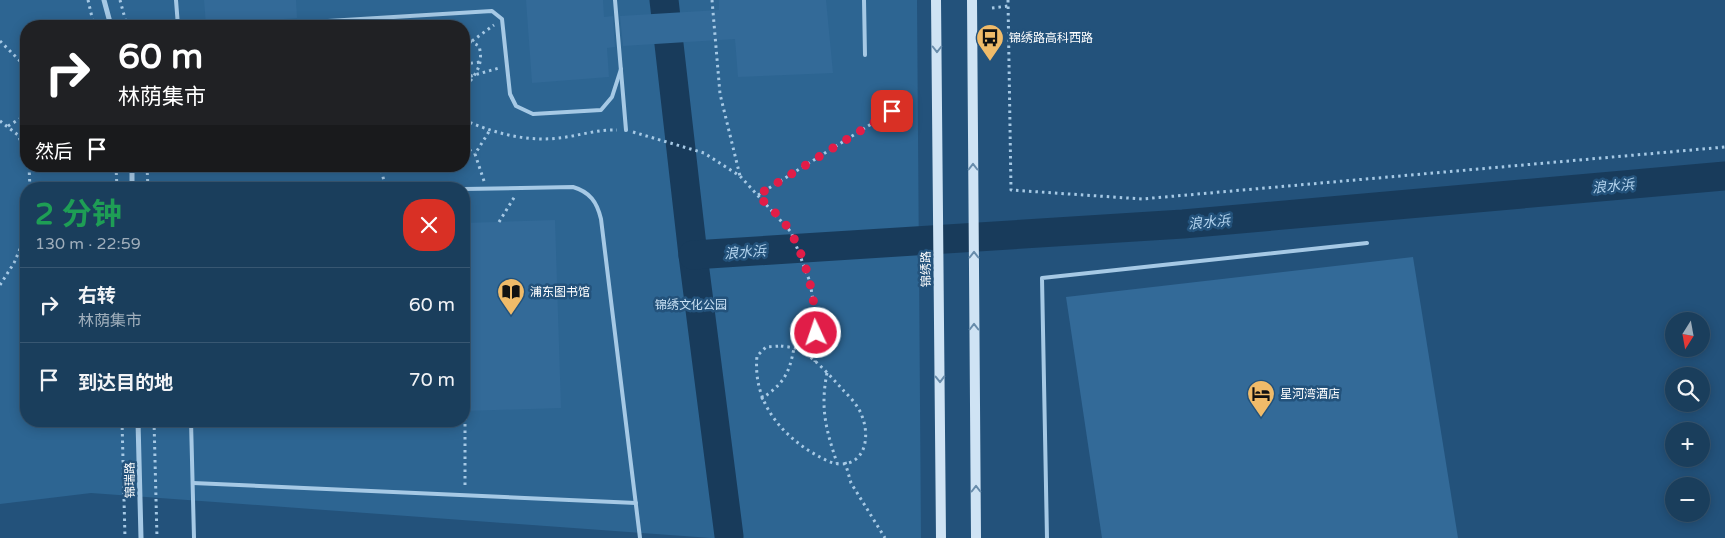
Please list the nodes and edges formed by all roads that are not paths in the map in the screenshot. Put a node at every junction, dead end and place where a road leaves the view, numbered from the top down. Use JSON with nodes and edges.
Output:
{"nodes":[{"id":1,"x":104,"y":0,"type":"edge"},
{"id":2,"x":176,"y":0,"type":"edge"},
{"id":3,"x":615,"y":0,"type":"edge"},
{"id":4,"x":864,"y":0,"type":"edge"},
{"id":5,"x":936,"y":0,"type":"edge"},
{"id":6,"x":972,"y":0,"type":"edge"},
{"id":7,"x":109,"y":20,"type":"edge"},
{"id":8,"x":178,"y":20,"type":"edge"},
{"id":9,"x":344,"y":20,"type":"edge"},
{"id":10,"x":865,"y":56,"type":"dead end"},
{"id":11,"x":621,"y":69,"type":"junction"},
{"id":12,"x":626,"y":130,"type":"road end"},
{"id":13,"x":470,"y":189,"type":"edge"},
{"id":14,"x":1368,"y":242,"type":"dead end"},
{"id":15,"x":138,"y":427,"type":"edge"},
{"id":16,"x":191,"y":427,"type":"edge"},
{"id":17,"x":192,"y":483,"type":"junction"},
{"id":18,"x":636,"y":503,"type":"junction"},
{"id":19,"x":141,"y":538,"type":"edge"},
{"id":20,"x":194,"y":538,"type":"edge"},
{"id":21,"x":640,"y":538,"type":"edge"},
{"id":22,"x":941,"y":538,"type":"edge"},
{"id":23,"x":976,"y":538,"type":"edge"},
{"id":24,"x":1047,"y":538,"type":"edge"}],
"edges":[{"from":1,"to":7,"type":"street"},
{"from":2,"to":8,"type":"lane"},
{"from":3,"to":11,"type":"lane"},
{"from":4,"to":10,"type":"lane"},
{"from":5,"to":22,"type":"main road","name":"锦绣路","one_way":true},
{"from":23,"to":6,"type":"main road","one_way":true},
{"from":9,"to":11,"type":"lane"},
{"from":11,"to":12,"type":"lane"},
{"from":13,"to":18,"type":"lane"},
{"from":14,"to":24,"type":"lane"},
{"from":15,"to":19,"type":"street","name":"锦瑞路"},
{"from":16,"to":17,"type":"lane"},
{"from":17,"to":18,"type":"lane"},
{"from":17,"to":20,"type":"lane"},
{"from":18,"to":21,"type":"lane"}]}
